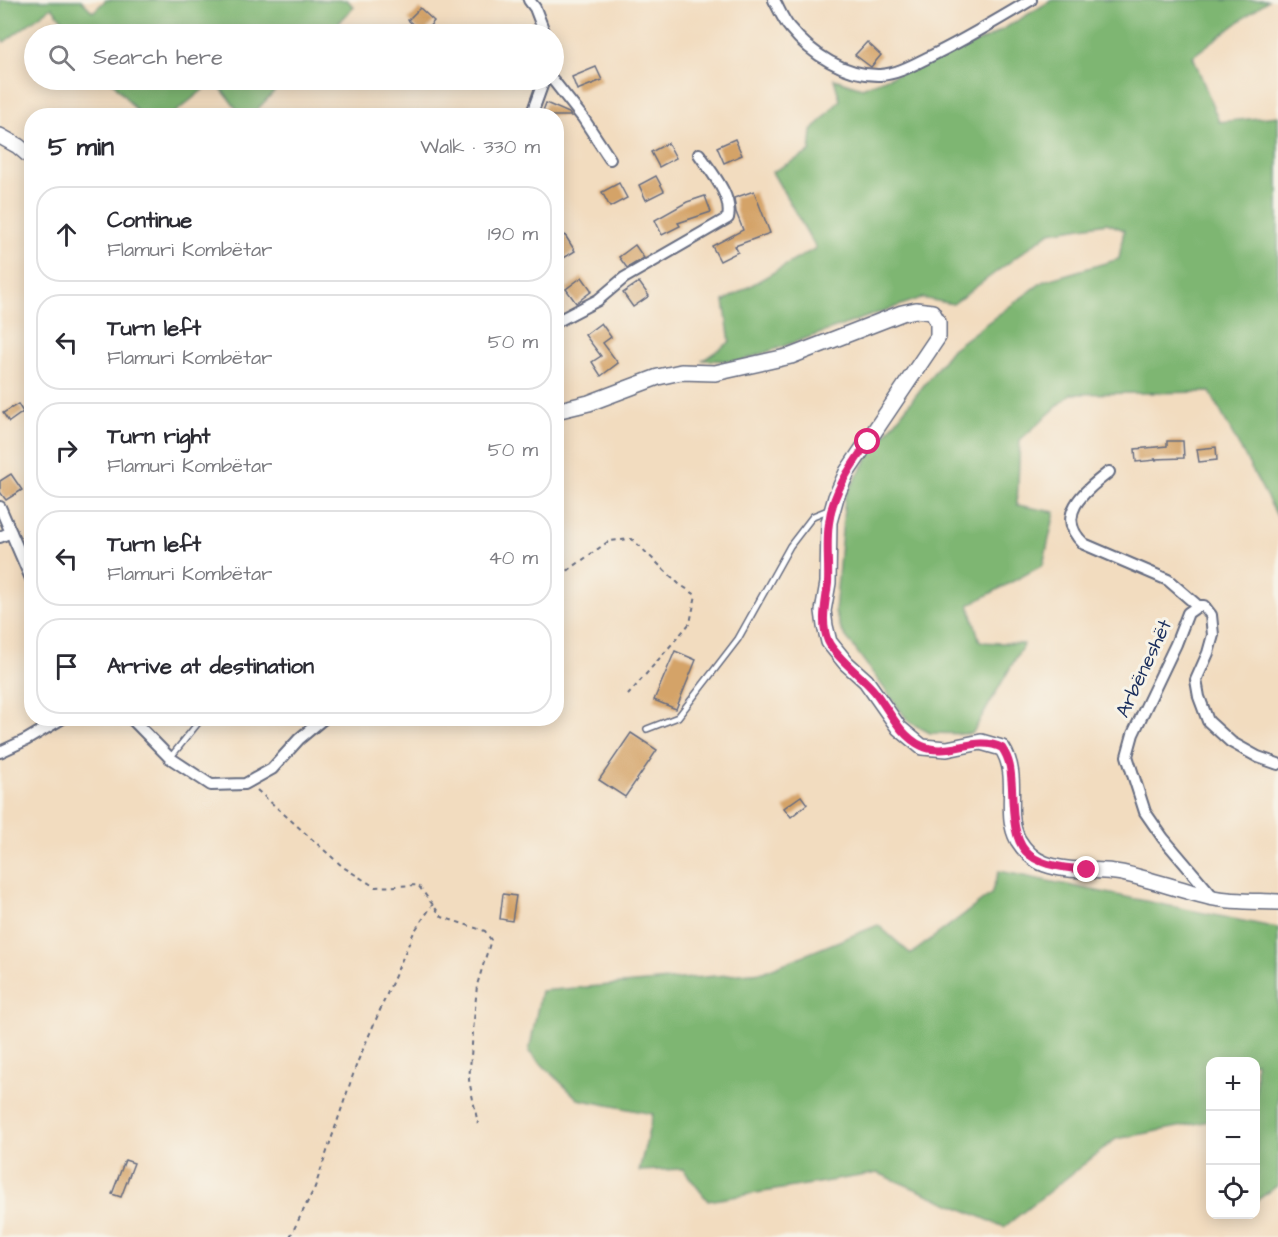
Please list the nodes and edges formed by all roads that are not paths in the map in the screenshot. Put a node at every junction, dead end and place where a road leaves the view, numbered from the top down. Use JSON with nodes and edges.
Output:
{"nodes":[{"id":1,"x":529,"y":0,"type":"edge"},
{"id":2,"x":774,"y":0,"type":"edge"},
{"id":3,"x":1031,"y":0,"type":"edge"},
{"id":4,"x":541,"y":24,"type":"edge"},
{"id":5,"x":540,"y":90,"type":"edge"},
{"id":6,"x":561,"y":90,"type":"edge"},
{"id":7,"x":534,"y":108,"type":"edge"},
{"id":8,"x":0,"y":136,"type":"edge"},
{"id":9,"x":24,"y":151,"type":"edge"},
{"id":10,"x":699,"y":154,"type":"dead end"},
{"id":11,"x":610,"y":159,"type":"dead end"},
{"id":12,"x":564,"y":318,"type":"edge"},
{"id":13,"x":564,"y":409,"type":"edge"},
{"id":14,"x":1108,"y":472,"type":"dead end"},
{"id":15,"x":0,"y":507,"type":"edge"},
{"id":16,"x":833,"y":508,"type":"junction"},
{"id":17,"x":11,"y":532,"type":"junction"},
{"id":18,"x":0,"y":537,"type":"edge"},
{"id":19,"x":24,"y":562,"type":"edge"},
{"id":20,"x":1198,"y":606,"type":"junction"},
{"id":21,"x":50,"y":726,"type":"edge"},
{"id":22,"x":139,"y":726,"type":"edge"},
{"id":23,"x":196,"y":726,"type":"edge"},
{"id":24,"x":315,"y":726,"type":"edge"},
{"id":25,"x":647,"y":729,"type":"dead end"},
{"id":26,"x":0,"y":753,"type":"edge"},
{"id":27,"x":170,"y":758,"type":"junction"},
{"id":28,"x":1278,"y":765,"type":"edge"},
{"id":29,"x":1214,"y":898,"type":"junction"},
{"id":30,"x":1278,"y":903,"type":"edge"}],
"edges":[{"from":1,"to":4,"type":"street"},
{"from":2,"to":3,"type":"street"},
{"from":5,"to":7,"type":"street"},
{"from":6,"to":11,"type":"street"},
{"from":8,"to":9,"type":"street"},
{"from":10,"to":12,"type":"street"},
{"from":13,"to":16,"type":"street"},
{"from":14,"to":20,"type":"street"},
{"from":15,"to":17,"type":"street"},
{"from":16,"to":25,"type":"lane"},
{"from":16,"to":29,"type":"street"},
{"from":17,"to":18,"type":"street"},
{"from":17,"to":19,"type":"street"},
{"from":20,"to":28,"type":"street","name":"Arbëneshët"},
{"from":20,"to":29,"type":"street","name":"Arbëneshët"},
{"from":21,"to":26,"type":"street"},
{"from":22,"to":27,"type":"street"},
{"from":23,"to":27,"type":"lane"},
{"from":24,"to":27,"type":"street"},
{"from":29,"to":30,"type":"street"}]}
